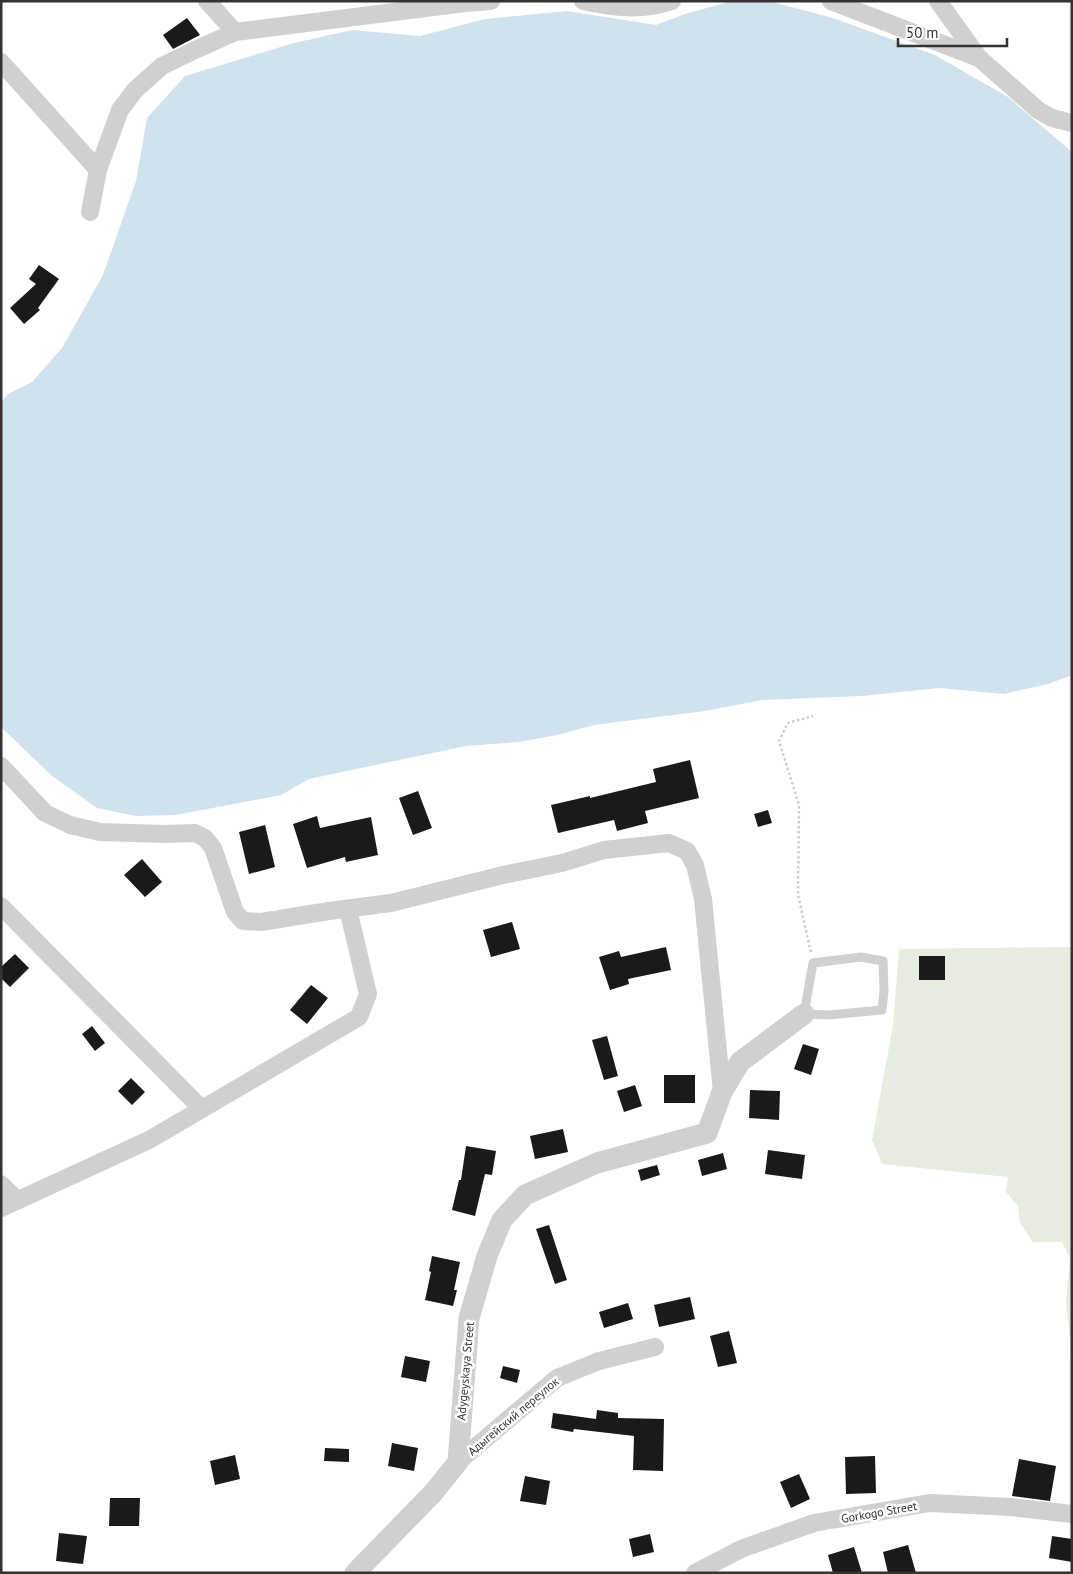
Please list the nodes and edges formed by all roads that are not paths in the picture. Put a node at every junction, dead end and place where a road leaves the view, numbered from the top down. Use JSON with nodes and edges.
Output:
{"nodes":[{"id":1,"x":208,"y":1,"type":"edge"},
{"id":2,"x":491,"y":1,"type":"edge"},
{"id":3,"x":584,"y":1,"type":"edge"},
{"id":4,"x":672,"y":1,"type":"edge"},
{"id":5,"x":831,"y":1,"type":"edge"},
{"id":6,"x":938,"y":1,"type":"edge"},
{"id":7,"x":465,"y":2,"type":"edge"},
{"id":8,"x":235,"y":32,"type":"junction"},
{"id":9,"x":979,"y":58,"type":"junction"},
{"id":10,"x":1,"y":62,"type":"edge"},
{"id":11,"x":1072,"y":123,"type":"edge"},
{"id":12,"x":98,"y":170,"type":"junction"},
{"id":13,"x":90,"y":212,"type":"dead end"},
{"id":14,"x":1,"y":766,"type":"edge"},
{"id":15,"x":1,"y":906,"type":"edge"},
{"id":16,"x":348,"y":909,"type":"junction"},
{"id":17,"x":804,"y":1014,"type":"junction"},
{"id":18,"x":722,"y":1092,"type":"junction"},
{"id":19,"x":202,"y":1109,"type":"junction"},
{"id":20,"x":1,"y":1184,"type":"edge"},
{"id":21,"x":17,"y":1200,"type":"junction"},
{"id":22,"x":1,"y":1208,"type":"edge"},
{"id":23,"x":655,"y":1347,"type":"dead end"},
{"id":24,"x":458,"y":1462,"type":"junction"},
{"id":25,"x":1072,"y":1514,"type":"edge"},
{"id":26,"x":355,"y":1573,"type":"edge"},
{"id":27,"x":695,"y":1573,"type":"edge"}],
"edges":[{"from":1,"to":8,"type":"street"},
{"from":2,"to":7,"type":"street"},
{"from":3,"to":4,"type":"street"},
{"from":5,"to":9,"type":"street"},
{"from":6,"to":9,"type":"street"},
{"from":7,"to":8,"type":"street"},
{"from":8,"to":12,"type":"street"},
{"from":9,"to":11,"type":"street"},
{"from":10,"to":12,"type":"street"},
{"from":12,"to":13,"type":"street"},
{"from":14,"to":16,"type":"street"},
{"from":15,"to":19,"type":"street"},
{"from":16,"to":18,"type":"street"},
{"from":16,"to":19,"type":"street"},
{"from":17,"to":17,"type":"lane"},
{"from":17,"to":18,"type":"street","name":"Adygeyskaya Street"},
{"from":18,"to":24,"type":"street","name":"Adygeyskaya Street"},
{"from":19,"to":21,"type":"street"},
{"from":20,"to":21,"type":"street"},
{"from":21,"to":22,"type":"street"},
{"from":23,"to":24,"type":"street","name":"Адыгейский переулок"},
{"from":24,"to":26,"type":"street"},
{"from":25,"to":27,"type":"street","name":"Gorkogo Street"}]}
